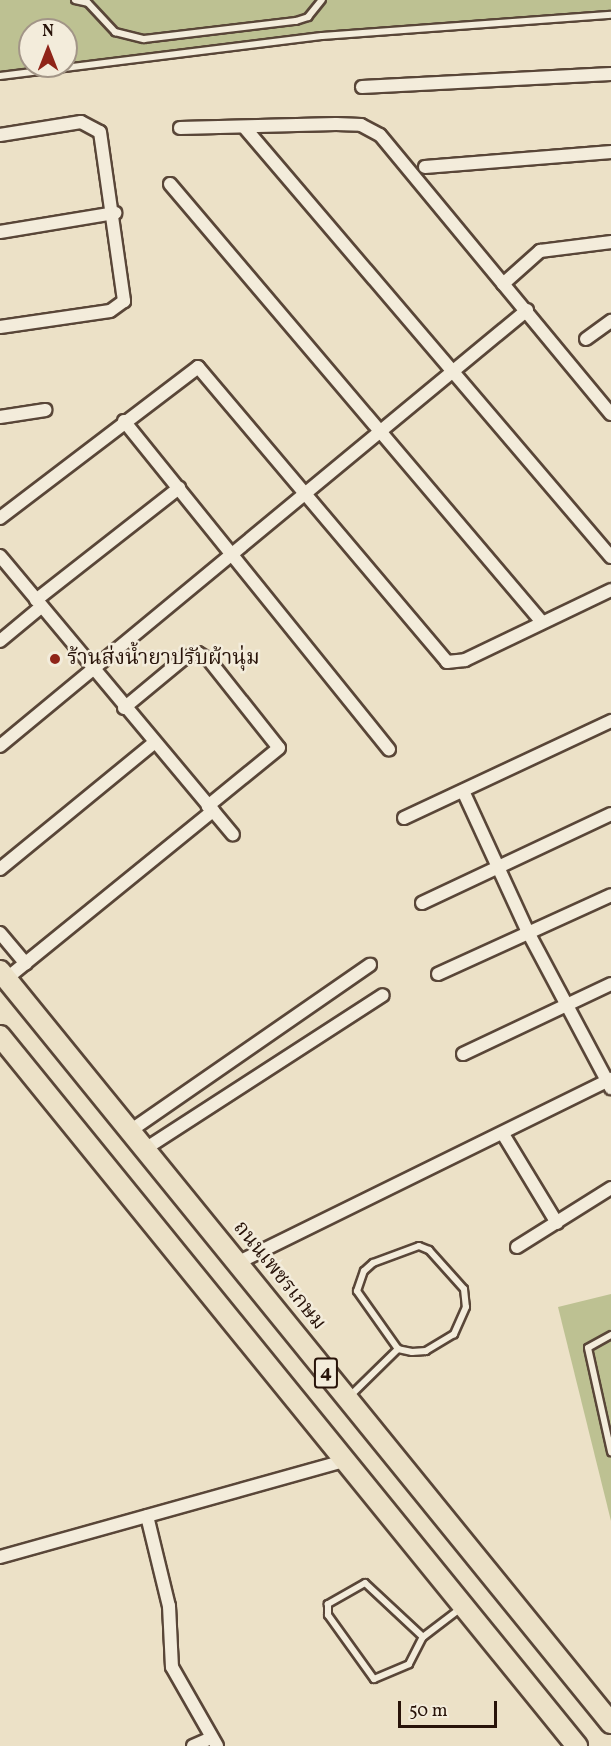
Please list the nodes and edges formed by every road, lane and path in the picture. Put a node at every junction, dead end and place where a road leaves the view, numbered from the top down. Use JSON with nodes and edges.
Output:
{"nodes":[{"id":1,"x":75,"y":0,"type":"edge"},
{"id":2,"x":322,"y":0,"type":"edge"},
{"id":3,"x":611,"y":15,"type":"edge"},
{"id":4,"x":611,"y":74,"type":"edge"},
{"id":5,"x":0,"y":76,"type":"edge"},
{"id":6,"x":362,"y":87,"type":"dead end"},
{"id":7,"x":180,"y":128,"type":"dead end"},
{"id":8,"x":245,"y":128,"type":"junction"},
{"id":9,"x":0,"y":135,"type":"edge"},
{"id":10,"x":611,"y":152,"type":"edge"},
{"id":11,"x":424,"y":167,"type":"dead end"},
{"id":12,"x":170,"y":184,"type":"dead end"},
{"id":13,"x":115,"y":213,"type":"junction"},
{"id":14,"x":0,"y":232,"type":"edge"},
{"id":15,"x":611,"y":242,"type":"edge"},
{"id":16,"x":503,"y":284,"type":"junction"},
{"id":17,"x":527,"y":310,"type":"junction"},
{"id":18,"x":611,"y":321,"type":"edge"},
{"id":19,"x":0,"y":327,"type":"edge"},
{"id":20,"x":586,"y":339,"type":"dead end"},
{"id":21,"x":452,"y":369,"type":"junction"},
{"id":22,"x":45,"y":410,"type":"dead end"},
{"id":23,"x":611,"y":414,"type":"edge"},
{"id":24,"x":0,"y":417,"type":"edge"},
{"id":25,"x":124,"y":421,"type":"junction"},
{"id":26,"x":379,"y":432,"type":"junction"},
{"id":27,"x":179,"y":488,"type":"junction"},
{"id":28,"x":308,"y":491,"type":"junction"},
{"id":29,"x":0,"y":518,"type":"edge"},
{"id":30,"x":230,"y":555,"type":"junction"},
{"id":31,"x":0,"y":556,"type":"edge"},
{"id":32,"x":611,"y":557,"type":"edge"},
{"id":33,"x":611,"y":590,"type":"edge"},
{"id":34,"x":38,"y":604,"type":"junction"},
{"id":35,"x":542,"y":622,"type":"junction"},
{"id":36,"x":0,"y":641,"type":"edge"},
{"id":37,"x":93,"y":670,"type":"junction"},
{"id":38,"x":124,"y":708,"type":"junction"},
{"id":39,"x":611,"y":722,"type":"edge"},
{"id":40,"x":154,"y":743,"type":"junction"},
{"id":41,"x":0,"y":746,"type":"edge"},
{"id":42,"x":389,"y":749,"type":"dead end"},
{"id":43,"x":463,"y":791,"type":"junction"},
{"id":44,"x":210,"y":808,"type":"junction"},
{"id":45,"x":611,"y":814,"type":"edge"},
{"id":46,"x":404,"y":819,"type":"dead end"},
{"id":47,"x":233,"y":835,"type":"dead end"},
{"id":48,"x":499,"y":867,"type":"junction"},
{"id":49,"x":0,"y":869,"type":"edge"},
{"id":50,"x":611,"y":895,"type":"edge"},
{"id":51,"x":422,"y":903,"type":"dead end"},
{"id":52,"x":528,"y":932,"type":"junction"},
{"id":53,"x":0,"y":933,"type":"edge"},
{"id":54,"x":26,"y":964,"type":"junction"},
{"id":55,"x":370,"y":964,"type":"dead end"},
{"id":56,"x":438,"y":974,"type":"dead end"},
{"id":57,"x":3,"y":975,"type":"edge"},
{"id":58,"x":611,"y":984,"type":"edge"},
{"id":59,"x":383,"y":995,"type":"dead end"},
{"id":60,"x":566,"y":1005,"type":"junction"},
{"id":61,"x":5,"y":1042,"type":"edge"},
{"id":62,"x":463,"y":1054,"type":"dead end"},
{"id":63,"x":610,"y":1083,"type":"edge"},
{"id":64,"x":130,"y":1131,"type":"junction"},
{"id":65,"x":503,"y":1134,"type":"junction"},
{"id":66,"x":145,"y":1149,"type":"junction"},
{"id":67,"x":611,"y":1188,"type":"edge"},
{"id":68,"x":557,"y":1223,"type":"junction"},
{"id":69,"x":517,"y":1247,"type":"dead end"},
{"id":70,"x":237,"y":1263,"type":"junction"},
{"id":71,"x":611,"y":1335,"type":"edge"},
{"id":72,"x":398,"y":1349,"type":"junction"},
{"id":73,"x":347,"y":1398,"type":"junction"},
{"id":74,"x":611,"y":1452,"type":"edge"},
{"id":75,"x":343,"y":1461,"type":"junction"},
{"id":76,"x":147,"y":1516,"type":"junction"},
{"id":77,"x":0,"y":1555,"type":"edge"},
{"id":78,"x":461,"y":1608,"type":"junction"},
{"id":79,"x":423,"y":1637,"type":"junction"},
{"id":80,"x":611,"y":1723,"type":"edge"},
{"id":81,"x":214,"y":1742,"type":"edge"},
{"id":82,"x":193,"y":1746,"type":"edge"},
{"id":83,"x":577,"y":1746,"type":"edge"}],
"edges":[{"from":1,"to":2,"type":"lane"},
{"from":3,"to":5,"type":"lane"},
{"from":4,"to":6,"type":"street"},
{"from":7,"to":8,"type":"street"},
{"from":8,"to":16,"type":"street"},
{"from":8,"to":21,"type":"street"},
{"from":9,"to":13,"type":"street"},
{"from":10,"to":11,"type":"street"},
{"from":12,"to":26,"type":"street"},
{"from":13,"to":14,"type":"street"},
{"from":13,"to":19,"type":"street"},
{"from":15,"to":16,"type":"street"},
{"from":16,"to":17,"type":"street"},
{"from":17,"to":21,"type":"street"},
{"from":17,"to":23,"type":"street"},
{"from":18,"to":20,"type":"street"},
{"from":21,"to":26,"type":"street"},
{"from":21,"to":32,"type":"street"},
{"from":22,"to":24,"type":"street"},
{"from":25,"to":27,"type":"street"},
{"from":25,"to":28,"type":"street"},
{"from":25,"to":29,"type":"street"},
{"from":26,"to":28,"type":"street"},
{"from":26,"to":35,"type":"street"},
{"from":27,"to":30,"type":"street"},
{"from":27,"to":34,"type":"street"},
{"from":28,"to":30,"type":"street"},
{"from":28,"to":35,"type":"street"},
{"from":30,"to":37,"type":"street"},
{"from":30,"to":42,"type":"street"},
{"from":31,"to":34,"type":"street"},
{"from":33,"to":35,"type":"street"},
{"from":34,"to":36,"type":"street"},
{"from":34,"to":37,"type":"street"},
{"from":37,"to":38,"type":"street"},
{"from":37,"to":41,"type":"street"},
{"from":38,"to":40,"type":"street"},
{"from":38,"to":44,"type":"street"},
{"from":39,"to":43,"type":"street"},
{"from":40,"to":44,"type":"street"},
{"from":40,"to":49,"type":"street"},
{"from":43,"to":46,"type":"street"},
{"from":43,"to":48,"type":"street"},
{"from":44,"to":47,"type":"street"},
{"from":44,"to":54,"type":"street"},
{"from":45,"to":48,"type":"street"},
{"from":48,"to":51,"type":"street"},
{"from":48,"to":52,"type":"street"},
{"from":50,"to":52,"type":"street"},
{"from":52,"to":56,"type":"street"},
{"from":52,"to":60,"type":"street"},
{"from":53,"to":54,"type":"street"},
{"from":54,"to":57,"type":"street"},
{"from":55,"to":64,"type":"street"},
{"from":57,"to":64,"type":"main road","name":"ถนนเพชรเกษม","number":"4"},
{"from":58,"to":60,"type":"street"},
{"from":59,"to":66,"type":"street"},
{"from":60,"to":62,"type":"street"},
{"from":60,"to":63,"type":"street"},
{"from":61,"to":75,"type":"main road","number":"4"},
{"from":63,"to":65,"type":"street"},
{"from":64,"to":66,"type":"main road","name":"ถนนเพชรเกษม","number":"4"},
{"from":65,"to":68,"type":"street"},
{"from":65,"to":70,"type":"street"},
{"from":66,"to":70,"type":"main road","name":"ถนนเพชรเกษม","number":"4"},
{"from":67,"to":68,"type":"street"},
{"from":68,"to":69,"type":"street"},
{"from":70,"to":73,"type":"main road","name":"ถนนเพชรเกษม","number":"4"},
{"from":71,"to":74,"type":"lane"},
{"from":72,"to":72,"type":"lane"},
{"from":72,"to":73,"type":"lane"},
{"from":73,"to":80,"type":"main road","name":"ถนนเพชรเกษม","number":"4"},
{"from":75,"to":76,"type":"street"},
{"from":75,"to":78,"type":"main road","number":"4"},
{"from":76,"to":77,"type":"street"},
{"from":76,"to":81,"type":"street"},
{"from":78,"to":79,"type":"lane"},
{"from":78,"to":83,"type":"main road","number":"4"},
{"from":79,"to":79,"type":"lane"},
{"from":81,"to":82,"type":"street"}]}
